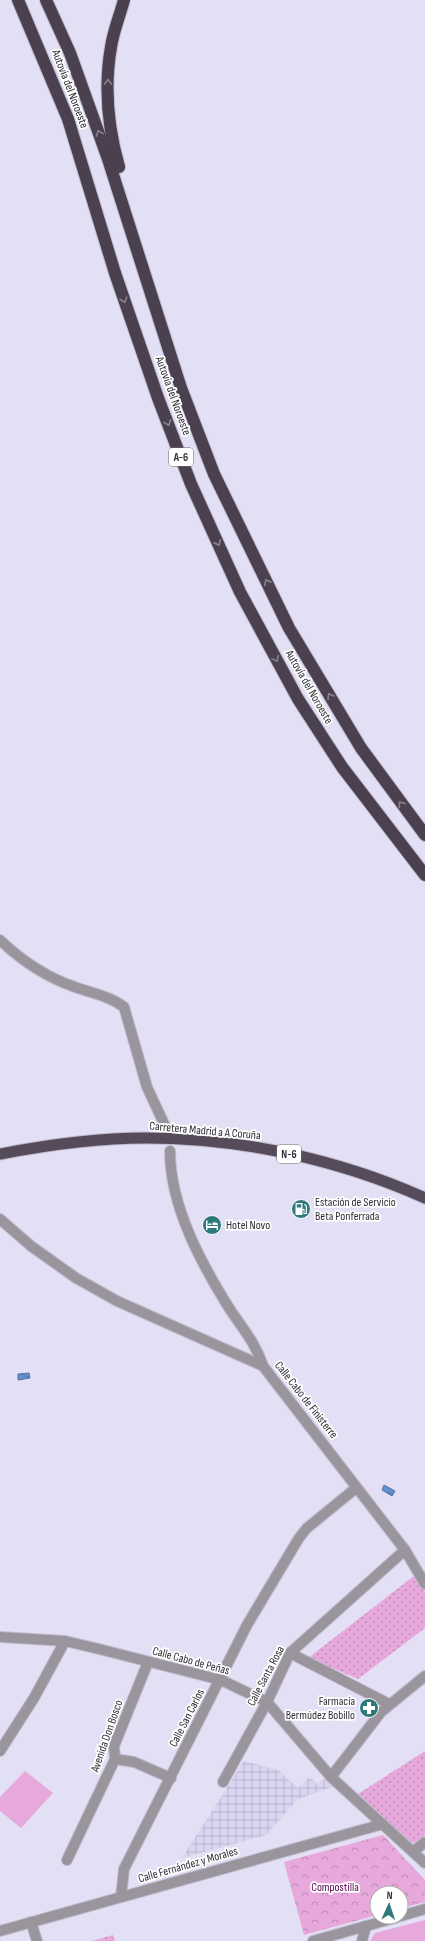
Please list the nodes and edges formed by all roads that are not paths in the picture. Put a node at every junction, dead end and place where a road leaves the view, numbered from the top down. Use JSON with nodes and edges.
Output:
{"nodes":[{"id":1,"x":11,"y":0,"type":"edge"},
{"id":2,"x":18,"y":0,"type":"edge"},
{"id":3,"x":46,"y":0,"type":"edge"},
{"id":4,"x":124,"y":0,"type":"edge"},
{"id":5,"x":115,"y":273,"type":"junction"},
{"id":6,"x":207,"y":452,"type":"junction"},
{"id":7,"x":425,"y":835,"type":"edge"},
{"id":8,"x":425,"y":875,"type":"edge"},
{"id":9,"x":0,"y":940,"type":"edge"},
{"id":10,"x":166,"y":1128,"type":"dead end"},
{"id":11,"x":170,"y":1151,"type":"dead end"},
{"id":12,"x":0,"y":1154,"type":"edge"},
{"id":13,"x":425,"y":1198,"type":"edge"},
{"id":14,"x":0,"y":1218,"type":"edge"},
{"id":15,"x":263,"y":1366,"type":"junction"},
{"id":16,"x":356,"y":1488,"type":"junction"},
{"id":17,"x":405,"y":1550,"type":"junction"},
{"id":18,"x":425,"y":1584,"type":"edge"},
{"id":19,"x":0,"y":1637,"type":"edge"},
{"id":20,"x":65,"y":1641,"type":"junction"},
{"id":21,"x":290,"y":1653,"type":"junction"},
{"id":22,"x":148,"y":1662,"type":"junction"},
{"id":23,"x":425,"y":1676,"type":"edge"},
{"id":24,"x":221,"y":1680,"type":"junction"},
{"id":25,"x":267,"y":1702,"type":"junction"},
{"id":26,"x":389,"y":1704,"type":"junction"},
{"id":27,"x":0,"y":1752,"type":"edge"},
{"id":28,"x":115,"y":1759,"type":"junction"},
{"id":29,"x":331,"y":1777,"type":"junction"},
{"id":30,"x":171,"y":1778,"type":"junction"},
{"id":31,"x":223,"y":1782,"type":"dead end"},
{"id":32,"x":384,"y":1824,"type":"junction"},
{"id":33,"x":425,"y":1842,"type":"edge"},
{"id":34,"x":414,"y":1851,"type":"junction"},
{"id":35,"x":67,"y":1860,"type":"dead end"},
{"id":36,"x":425,"y":1863,"type":"edge"},
{"id":37,"x":121,"y":1897,"type":"junction"},
{"id":38,"x":425,"y":1909,"type":"edge"},
{"id":39,"x":409,"y":1914,"type":"edge"},
{"id":40,"x":32,"y":1922,"type":"junction"},
{"id":41,"x":370,"y":1925,"type":"edge"},
{"id":42,"x":366,"y":1926,"type":"junction"},
{"id":43,"x":349,"y":1930,"type":"junction"},
{"id":44,"x":0,"y":1931,"type":"edge"},
{"id":45,"x":37,"y":1941,"type":"edge"},
{"id":46,"x":312,"y":1941,"type":"edge"},
{"id":47,"x":347,"y":1941,"type":"edge"},
{"id":48,"x":362,"y":1941,"type":"edge"}],
"edges":[{"from":1,"to":5,"type":"highway"},
{"from":2,"to":5,"type":"highway","name":"Autovía del Noroeste","number":"A-6"},
{"from":6,"to":3,"type":"highway","name":"Autovía del Noroeste","number":"A-6","one_way":true},
{"from":6,"to":4,"type":"highway","one_way":true},
{"from":5,"to":8,"type":"highway","name":"Autovía del Noroeste","number":"A-6","one_way":true},
{"from":7,"to":6,"type":"highway","name":"Autovía del Noroeste","number":"A-6","one_way":true},
{"from":9,"to":10,"type":"street"},
{"from":11,"to":15,"type":"street","name":"Calle Cabo de Finisterre"},
{"from":12,"to":13,"type":"highway","name":"Carretera Madrid a A Coruña","number":"N-6"},
{"from":14,"to":15,"type":"street"},
{"from":15,"to":16,"type":"street","name":"Calle Cabo de Finisterre"},
{"from":16,"to":17,"type":"street","name":"Calle Cabo de Finisterre"},
{"from":16,"to":24,"type":"street","name":"Calle San Carlos"},
{"from":17,"to":18,"type":"street","name":"Calle Cabo de Finisterre"},
{"from":17,"to":21,"type":"street","name":"Calle Santa Rosa"},
{"from":19,"to":20,"type":"street","name":"Calle Cabo de Peñas"},
{"from":20,"to":22,"type":"street","name":"Calle Cabo de Peñas"},
{"from":20,"to":27,"type":"street"},
{"from":21,"to":25,"type":"street","name":"Calle Santa Rosa"},
{"from":21,"to":26,"type":"street"},
{"from":22,"to":24,"type":"street","name":"Calle Cabo de Peñas"},
{"from":22,"to":28,"type":"street","name":"Avenida Don Bosco"},
{"from":23,"to":26,"type":"street"},
{"from":24,"to":25,"type":"street","name":"Calle Cabo de Peñas"},
{"from":24,"to":30,"type":"street","name":"Calle San Carlos"},
{"from":25,"to":29,"type":"street","name":"Calle Cabo de Peñas"},
{"from":25,"to":31,"type":"street","name":"Calle Santa Rosa"},
{"from":26,"to":29,"type":"street"},
{"from":28,"to":30,"type":"street"},
{"from":28,"to":35,"type":"street","name":"Avenida Don Bosco"},
{"from":29,"to":32,"type":"street","name":"Calle Cabo de Peñas"},
{"from":30,"to":37,"type":"street","name":"Calle San Carlos"},
{"from":32,"to":34,"type":"street","name":"Calle Cabo de Peñas"},
{"from":32,"to":37,"type":"street","name":"Calle Fernández y Morales"},
{"from":33,"to":34,"type":"street"},
{"from":34,"to":36,"type":"street","name":"Calle Cabo de Peñas"},
{"from":37,"to":40,"type":"street","name":"Calle Fernández y Morales"},
{"from":38,"to":39,"type":"street"},
{"from":40,"to":44,"type":"street","name":"Calle Fernández y Morales"},
{"from":40,"to":45,"type":"street"},
{"from":41,"to":42,"type":"street"},
{"from":42,"to":43,"type":"street"},
{"from":42,"to":48,"type":"street"},
{"from":43,"to":46,"type":"street"},
{"from":43,"to":47,"type":"street"}]}
